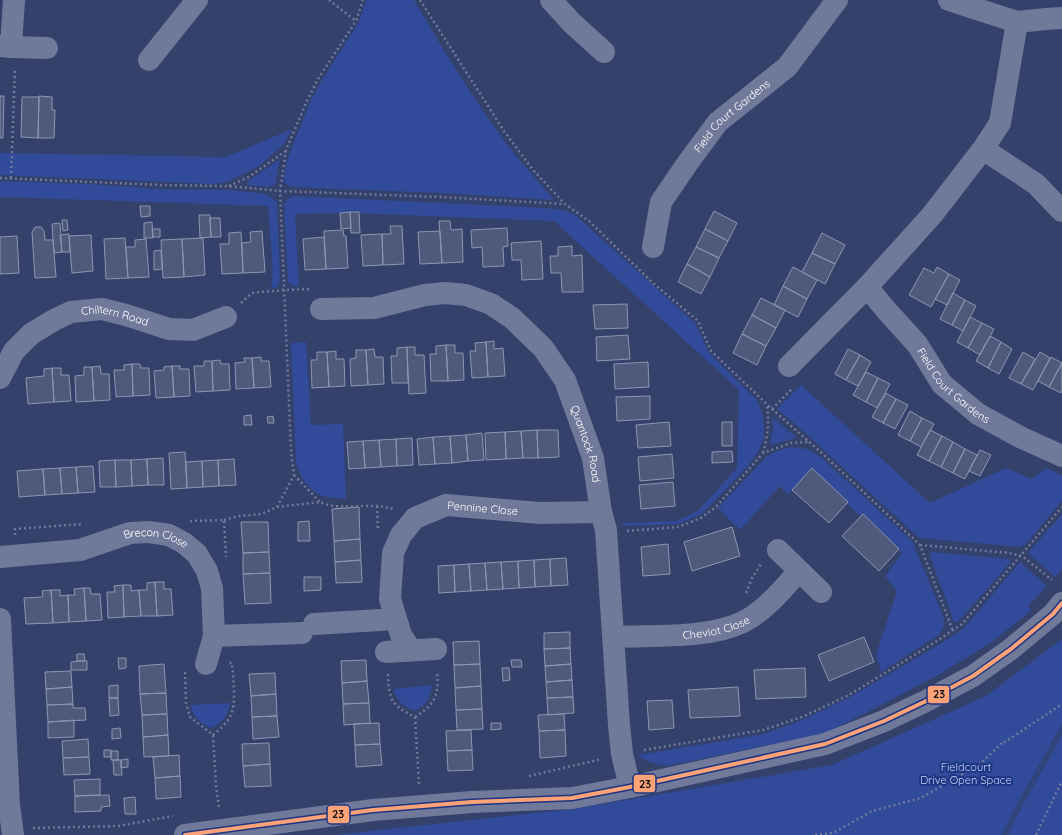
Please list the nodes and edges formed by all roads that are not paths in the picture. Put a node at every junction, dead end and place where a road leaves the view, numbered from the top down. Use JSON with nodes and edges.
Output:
{"nodes":[{"id":1,"x":14,"y":0,"type":"edge"},
{"id":2,"x":197,"y":0,"type":"edge"},
{"id":3,"x":551,"y":0,"type":"edge"},
{"id":4,"x":837,"y":0,"type":"edge"},
{"id":5,"x":949,"y":0,"type":"edge"},
{"id":6,"x":1062,"y":18,"type":"edge"},
{"id":7,"x":1017,"y":22,"type":"junction"},
{"id":8,"x":9,"y":47,"type":"edge"},
{"id":9,"x":47,"y":48,"type":"dead end"},
{"id":10,"x":604,"y":52,"type":"dead end"},
{"id":11,"x":149,"y":60,"type":"dead end"},
{"id":12,"x":983,"y":149,"type":"junction"},
{"id":13,"x":1062,"y":211,"type":"edge"},
{"id":14,"x":653,"y":248,"type":"dead end"},
{"id":15,"x":867,"y":287,"type":"junction"},
{"id":16,"x":321,"y":310,"type":"road end"},
{"id":17,"x":226,"y":317,"type":"road end"},
{"id":18,"x":7,"y":347,"type":"edge"},
{"id":19,"x":789,"y":366,"type":"dead end"},
{"id":20,"x":0,"y":378,"type":"edge"},
{"id":21,"x":1062,"y":456,"type":"edge"},
{"id":22,"x":604,"y":521,"type":"junction"},
{"id":23,"x":778,"y":550,"type":"road end"},
{"id":24,"x":0,"y":557,"type":"edge"},
{"id":25,"x":799,"y":571,"type":"junction"},
{"id":26,"x":821,"y":592,"type":"dead end"},
{"id":27,"x":1062,"y":603,"type":"edge"},
{"id":28,"x":0,"y":619,"type":"edge"},
{"id":29,"x":396,"y":619,"type":"junction"},
{"id":30,"x":214,"y":636,"type":"junction"},
{"id":31,"x":614,"y":637,"type":"junction"},
{"id":32,"x":436,"y":649,"type":"road end"},
{"id":33,"x":411,"y":650,"type":"junction"},
{"id":34,"x":386,"y":652,"type":"road end"},
{"id":35,"x":206,"y":664,"type":"road end"},
{"id":36,"x":3,"y":736,"type":"edge"},
{"id":37,"x":630,"y":787,"type":"junction"},
{"id":38,"x":13,"y":835,"type":"edge"},
{"id":39,"x":185,"y":835,"type":"edge"}],
"edges":[{"from":1,"to":8,"type":"street"},
{"from":2,"to":11,"type":"street"},
{"from":3,"to":10,"type":"street"},
{"from":4,"to":14,"type":"street","name":"Field Court Gardens"},
{"from":5,"to":7,"type":"street"},
{"from":6,"to":7,"type":"street"},
{"from":7,"to":12,"type":"street"},
{"from":8,"to":9,"type":"street"},
{"from":12,"to":13,"type":"street"},
{"from":12,"to":15,"type":"street"},
{"from":15,"to":19,"type":"street"},
{"from":15,"to":21,"type":"street","name":"Field Court Gardens"},
{"from":16,"to":22,"type":"street","name":"Quantock Road"},
{"from":17,"to":18,"type":"street","name":"Chiltern Road"},
{"from":18,"to":20,"type":"street","name":"Chiltern Road"},
{"from":22,"to":29,"type":"street","name":"Pennine Close"},
{"from":22,"to":31,"type":"street","name":"Quantock Road"},
{"from":23,"to":25,"type":"street"},
{"from":24,"to":30,"type":"street","name":"Brecon Close"},
{"from":25,"to":26,"type":"street"},
{"from":25,"to":31,"type":"street","name":"Cheviot Close"},
{"from":27,"to":37,"type":"street"},
{"from":28,"to":36,"type":"street"},
{"from":29,"to":30,"type":"street"},
{"from":29,"to":33,"type":"street","name":"Pennine Close"},
{"from":30,"to":35,"type":"street","name":"Brecon Close"},
{"from":31,"to":37,"type":"street","name":"Quantock Road"},
{"from":32,"to":33,"type":"street"},
{"from":33,"to":34,"type":"street"},
{"from":36,"to":38,"type":"street"},
{"from":37,"to":39,"type":"street"}]}
